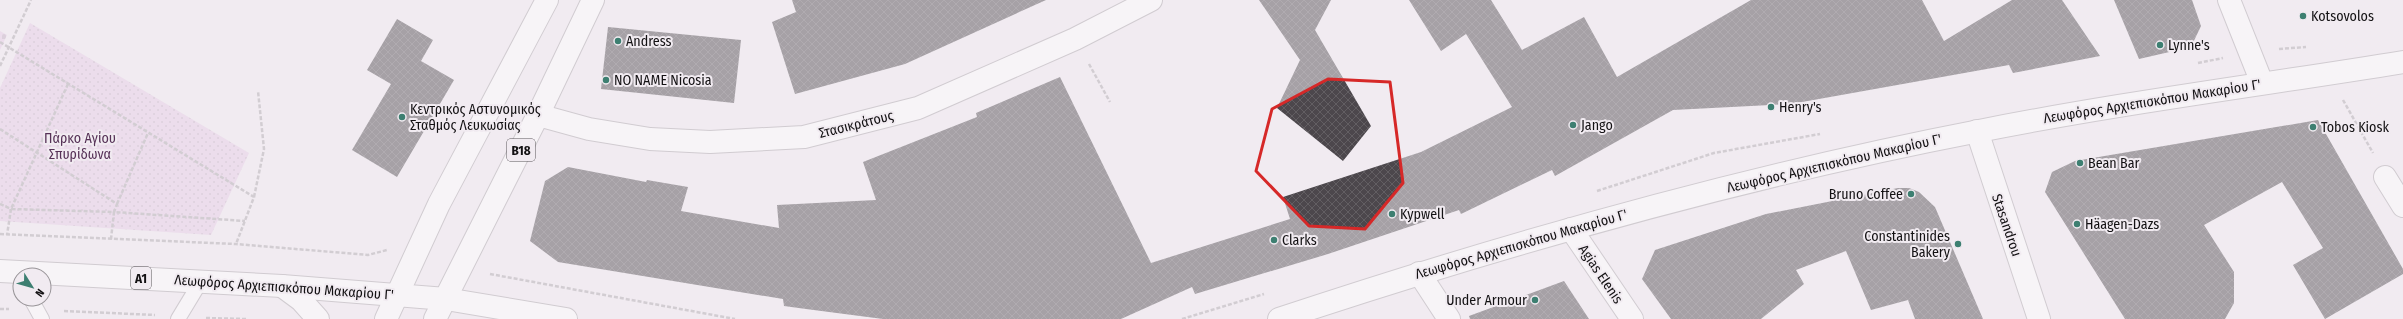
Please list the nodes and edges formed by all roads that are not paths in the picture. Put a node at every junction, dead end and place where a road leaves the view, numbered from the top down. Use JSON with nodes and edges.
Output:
{"nodes":[{"id":1,"x":547,"y":0,"type":"edge"},
{"id":2,"x":593,"y":0,"type":"edge"},
{"id":3,"x":1151,"y":0,"type":"edge"},
{"id":4,"x":2229,"y":0,"type":"edge"},
{"id":5,"x":2403,"y":62,"type":"edge"},
{"id":6,"x":2262,"y":83,"type":"junction"},
{"id":7,"x":538,"y":115,"type":"junction"},
{"id":8,"x":1977,"y":131,"type":"junction"},
{"id":9,"x":2385,"y":177,"type":"road end"},
{"id":10,"x":2403,"y":206,"type":"edge"},
{"id":11,"x":1571,"y":229,"type":"junction"},
{"id":12,"x":1419,"y":273,"type":"junction"},
{"id":13,"x":52,"y":275,"type":"edge"},
{"id":14,"x":201,"y":281,"type":"junction"},
{"id":15,"x":282,"y":286,"type":"junction"},
{"id":16,"x":399,"y":294,"type":"junction"},
{"id":17,"x":446,"y":299,"type":"junction"},
{"id":18,"x":179,"y":318,"type":"edge"},
{"id":19,"x":318,"y":319,"type":"edge"},
{"id":20,"x":386,"y":319,"type":"edge"},
{"id":21,"x":435,"y":319,"type":"edge"},
{"id":22,"x":566,"y":319,"type":"edge"},
{"id":23,"x":1278,"y":319,"type":"edge"},
{"id":24,"x":1449,"y":319,"type":"edge"},
{"id":25,"x":1632,"y":319,"type":"edge"},
{"id":26,"x":2039,"y":319,"type":"edge"}],
"edges":[{"from":1,"to":16,"type":"street"},
{"from":2,"to":7,"type":"street","number":"B18"},
{"from":3,"to":7,"type":"street","name":"Στασικράτους"},
{"from":4,"to":6,"type":"street"},
{"from":5,"to":6,"type":"street","name":"Λεωφόρος Αρχιεπισκόπου Μακαρίου Γ'"},
{"from":6,"to":8,"type":"street","name":"Λεωφόρος Αρχιεπισκόπου Μακαρίου Γ'"},
{"from":7,"to":17,"type":"street","number":"B18"},
{"from":8,"to":11,"type":"street","name":"Λεωφόρος Αρχιεπισκόπου Μακαρίου Γ'"},
{"from":8,"to":26,"type":"street","name":"Stasandrou"},
{"from":9,"to":10,"type":"street"},
{"from":11,"to":12,"type":"street","name":"Λεωφόρος Αρχιεπισκόπου Μακαρίου Γ'"},
{"from":11,"to":25,"type":"street","name":"Agias Elenis"},
{"from":12,"to":23,"type":"street","name":"Λεωφόρος Αρχιεπισκόπου Μακαρίου Γ'"},
{"from":12,"to":24,"type":"street"},
{"from":13,"to":14,"type":"street","name":"Λεωφόρος Αρχιεπισκόπου Μακαρίου Γ'","number":"A1"},
{"from":14,"to":15,"type":"street","name":"Λεωφόρος Αρχιεπισκόπου Μακαρίου Γ'","number":"A1"},
{"from":14,"to":18,"type":"lane"},
{"from":15,"to":16,"type":"street","name":"Λεωφόρος Αρχιεπισκόπου Μακαρίου Γ'","number":"A1"},
{"from":15,"to":19,"type":"street"},
{"from":16,"to":17,"type":"street","name":"Λεωφόρος Αρχιεπισκόπου Μακαρίου Γ'"},
{"from":16,"to":20,"type":"street"},
{"from":17,"to":21,"type":"street","number":"B18"},
{"from":17,"to":22,"type":"street","name":"Λεωφόρος Αρχιεπισκόπου Μακαρίου Γ'"}]}
